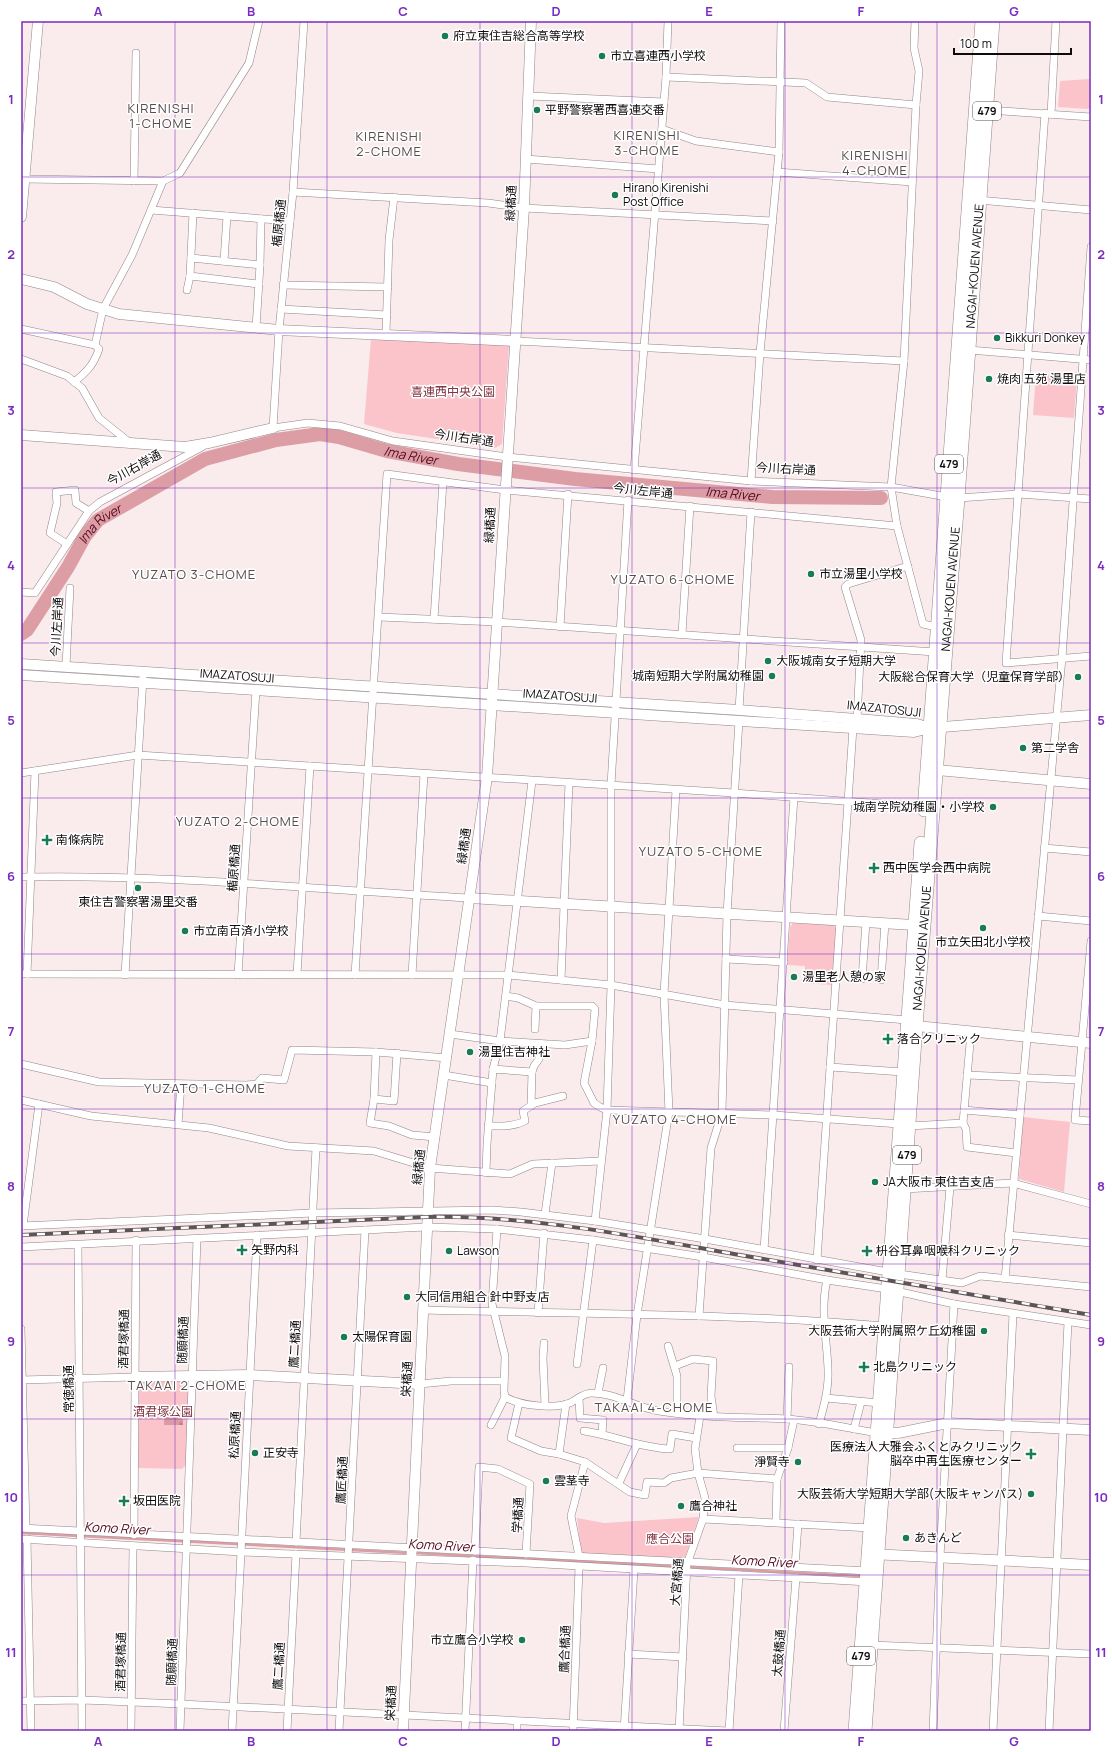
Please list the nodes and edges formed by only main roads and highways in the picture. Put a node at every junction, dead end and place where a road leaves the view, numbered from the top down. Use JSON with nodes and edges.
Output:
{"nodes":[{"id":1,"x":982,"y":21,"type":"edge"},
{"id":2,"x":994,"y":21,"type":"edge"},
{"id":3,"x":974,"y":200,"type":"junction"},
{"id":4,"x":952,"y":497,"type":"junction"},
{"id":5,"x":935,"y":728,"type":"junction"},
{"id":6,"x":911,"y":1023,"type":"junction"},
{"id":7,"x":904,"y":1125,"type":"junction"},
{"id":8,"x":894,"y":1273,"type":"junction"},
{"id":9,"x":892,"y":1291,"type":"junction"},
{"id":10,"x":882,"y":1433,"type":"junction"},
{"id":11,"x":874,"y":1554,"type":"junction"},
{"id":12,"x":872,"y":1577,"type":"junction"},
{"id":13,"x":854,"y":1731,"type":"edge"},
{"id":14,"x":865,"y":1731,"type":"edge"}],
"edges":[{"from":1,"to":3,"type":"highway","name":"NAGAI-KOUEN AVENUE","number":"479"},
{"from":2,"to":3,"type":"highway","name":"NAGAI-KOUEN AVENUE","number":"479"},
{"from":3,"to":4,"type":"highway","name":"NAGAI-KOUEN AVENUE","number":"479"},
{"from":3,"to":4,"type":"highway","name":"NAGAI-KOUEN AVENUE","number":"479"},
{"from":4,"to":5,"type":"highway","name":"NAGAI-KOUEN AVENUE","number":"479"},
{"from":4,"to":5,"type":"highway","name":"NAGAI-KOUEN AVENUE","number":"479"},
{"from":5,"to":6,"type":"highway","name":"NAGAI-KOUEN AVENUE","number":"479"},
{"from":5,"to":6,"type":"highway","name":"NAGAI-KOUEN AVENUE","number":"479"},
{"from":6,"to":7,"type":"highway","name":"NAGAI-KOUEN AVENUE","number":"479"},
{"from":6,"to":7,"type":"highway","name":"NAGAI-KOUEN AVENUE","number":"479"},
{"from":7,"to":8,"type":"highway","name":"NAGAI-KOUEN AVENUE","number":"479"},
{"from":7,"to":8,"type":"highway","name":"NAGAI-KOUEN AVENUE","number":"479"},
{"from":8,"to":9,"type":"highway","name":"NAGAI-KOUEN AVENUE","number":"479"},
{"from":9,"to":10,"type":"highway","name":"NAGAI-KOUEN AVENUE","number":"479"},
{"from":9,"to":10,"type":"highway","name":"NAGAI-KOUEN AVENUE","number":"479"},
{"from":10,"to":11,"type":"highway","name":"NAGAI-KOUEN AVENUE","number":"479"},
{"from":10,"to":11,"type":"highway","name":"NAGAI-KOUEN AVENUE","number":"479"},
{"from":11,"to":12,"type":"highway","name":"NAGAI-KOUEN AVENUE","number":"479"},
{"from":12,"to":13,"type":"highway","name":"NAGAI-KOUEN AVENUE","number":"479"},
{"from":12,"to":14,"type":"highway","name":"NAGAI-KOUEN AVENUE","number":"479"}]}
